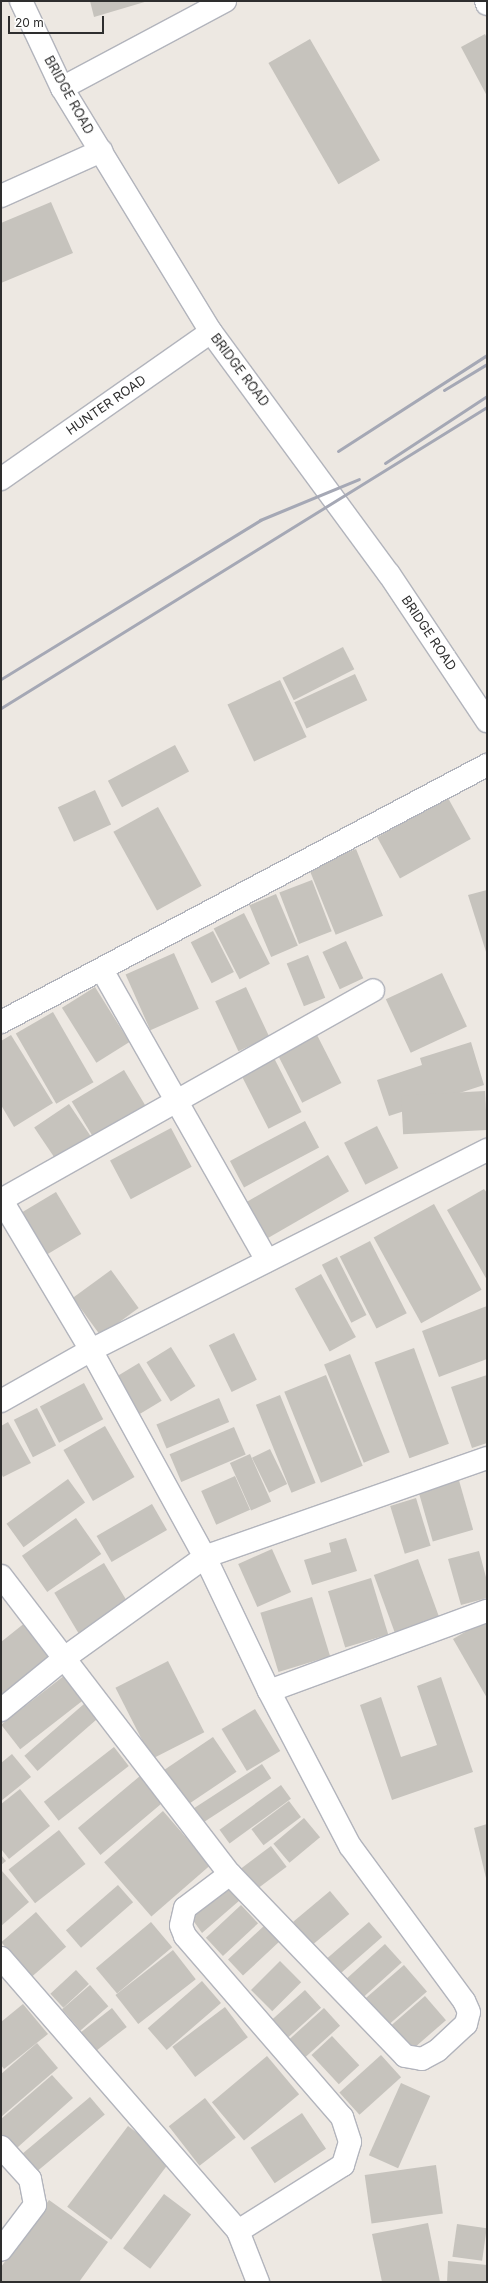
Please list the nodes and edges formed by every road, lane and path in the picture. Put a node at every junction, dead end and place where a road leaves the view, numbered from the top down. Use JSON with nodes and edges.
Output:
{"nodes":[{"id":1,"x":21,"y":1,"type":"edge"},
{"id":2,"x":225,"y":1,"type":"edge"},
{"id":3,"x":62,"y":88,"type":"junction"},
{"id":4,"x":100,"y":151,"type":"junction"},
{"id":5,"x":1,"y":196,"type":"edge"},
{"id":6,"x":211,"y":332,"type":"junction"},
{"id":7,"x":1,"y":479,"type":"edge"},
{"id":8,"x":487,"y":721,"type":"edge"},
{"id":9,"x":487,"y":765,"type":"edge"},
{"id":10,"x":102,"y":970,"type":"junction"},
{"id":11,"x":373,"y":990,"type":"dead end"},
{"id":12,"x":1,"y":1022,"type":"edge"},
{"id":13,"x":177,"y":1102,"type":"junction"},
{"id":14,"x":487,"y":1150,"type":"edge"},
{"id":15,"x":1,"y":1199,"type":"edge"},
{"id":16,"x":267,"y":1260,"type":"junction"},
{"id":17,"x":92,"y":1350,"type":"junction"},
{"id":18,"x":1,"y":1402,"type":"edge"},
{"id":19,"x":487,"y":1458,"type":"edge"},
{"id":20,"x":205,"y":1557,"type":"junction"},
{"id":21,"x":1,"y":1576,"type":"edge"},
{"id":22,"x":487,"y":1611,"type":"edge"},
{"id":23,"x":66,"y":1657,"type":"junction"},
{"id":24,"x":269,"y":1691,"type":"junction"},
{"id":25,"x":1,"y":1710,"type":"edge"},
{"id":26,"x":230,"y":1874,"type":"junction"},
{"id":27,"x":1,"y":1958,"type":"edge"},
{"id":28,"x":1,"y":2147,"type":"edge"},
{"id":29,"x":238,"y":2230,"type":"junction"},
{"id":30,"x":1,"y":2250,"type":"edge"},
{"id":31,"x":258,"y":2282,"type":"edge"}],
"edges":[{"from":1,"to":3,"type":"street","name":"BRIDGE ROAD"},
{"from":2,"to":3,"type":"street"},
{"from":3,"to":4,"type":"street","name":"BRIDGE ROAD"},
{"from":4,"to":5,"type":"street"},
{"from":4,"to":6,"type":"street","name":"BRIDGE ROAD"},
{"from":6,"to":7,"type":"street","name":"HUNTER ROAD"},
{"from":6,"to":8,"type":"street","name":"BRIDGE ROAD"},
{"from":9,"to":10,"type":"street"},
{"from":10,"to":12,"type":"street"},
{"from":10,"to":13,"type":"street"},
{"from":11,"to":13,"type":"street"},
{"from":13,"to":15,"type":"street"},
{"from":13,"to":16,"type":"street"},
{"from":14,"to":16,"type":"street"},
{"from":15,"to":17,"type":"street"},
{"from":16,"to":17,"type":"street"},
{"from":17,"to":18,"type":"street"},
{"from":17,"to":20,"type":"street"},
{"from":19,"to":20,"type":"street"},
{"from":20,"to":23,"type":"street"},
{"from":20,"to":24,"type":"street"},
{"from":21,"to":23,"type":"street"},
{"from":22,"to":24,"type":"street"},
{"from":23,"to":25,"type":"street"},
{"from":23,"to":26,"type":"street"},
{"from":24,"to":26,"type":"street"},
{"from":26,"to":29,"type":"street"},
{"from":27,"to":29,"type":"street"},
{"from":28,"to":30,"type":"street"},
{"from":29,"to":31,"type":"street"}]}
